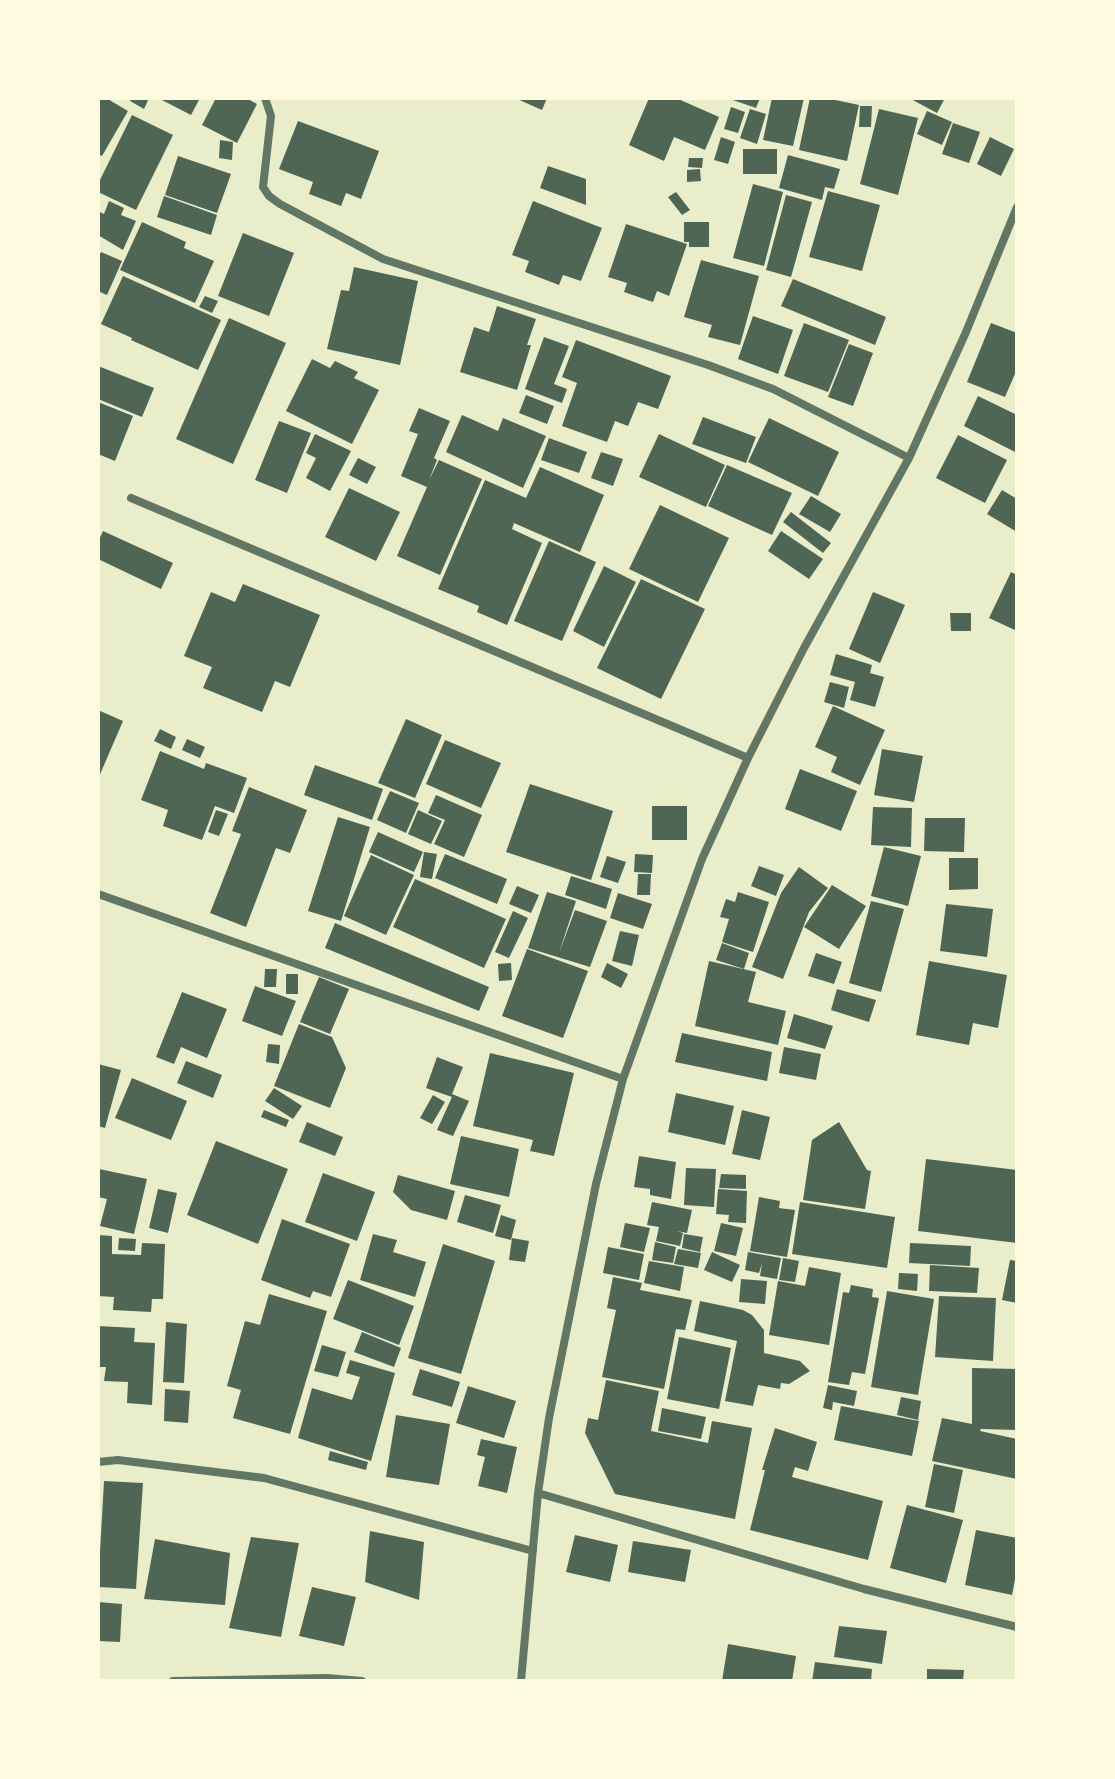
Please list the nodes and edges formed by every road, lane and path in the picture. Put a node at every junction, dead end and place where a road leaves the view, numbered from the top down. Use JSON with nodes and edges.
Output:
{"nodes":[{"id":1,"x":265,"y":98,"type":"edge"},
{"id":2,"x":1017,"y":207,"type":"edge"},
{"id":3,"x":909,"y":458,"type":"junction"},
{"id":4,"x":131,"y":498,"type":"dead end"},
{"id":5,"x":748,"y":758,"type":"junction"},
{"id":6,"x":98,"y":894,"type":"edge"},
{"id":7,"x":623,"y":1079,"type":"junction"},
{"id":8,"x":98,"y":1462,"type":"edge"},
{"id":9,"x":538,"y":1493,"type":"junction"},
{"id":10,"x":533,"y":1551,"type":"junction"},
{"id":11,"x":1017,"y":1627,"type":"edge"},
{"id":12,"x":173,"y":1681,"type":"edge"},
{"id":13,"x":362,"y":1681,"type":"edge"},
{"id":14,"x":521,"y":1681,"type":"edge"}],
"edges":[{"from":1,"to":3,"type":"street"},
{"from":2,"to":3,"type":"street"},
{"from":3,"to":5,"type":"street"},
{"from":4,"to":5,"type":"street"},
{"from":5,"to":7,"type":"street"},
{"from":6,"to":7,"type":"street"},
{"from":7,"to":9,"type":"street"},
{"from":8,"to":10,"type":"street"},
{"from":9,"to":10,"type":"street"},
{"from":9,"to":11,"type":"street"},
{"from":10,"to":14,"type":"street"},
{"from":12,"to":13,"type":"street"}]}
